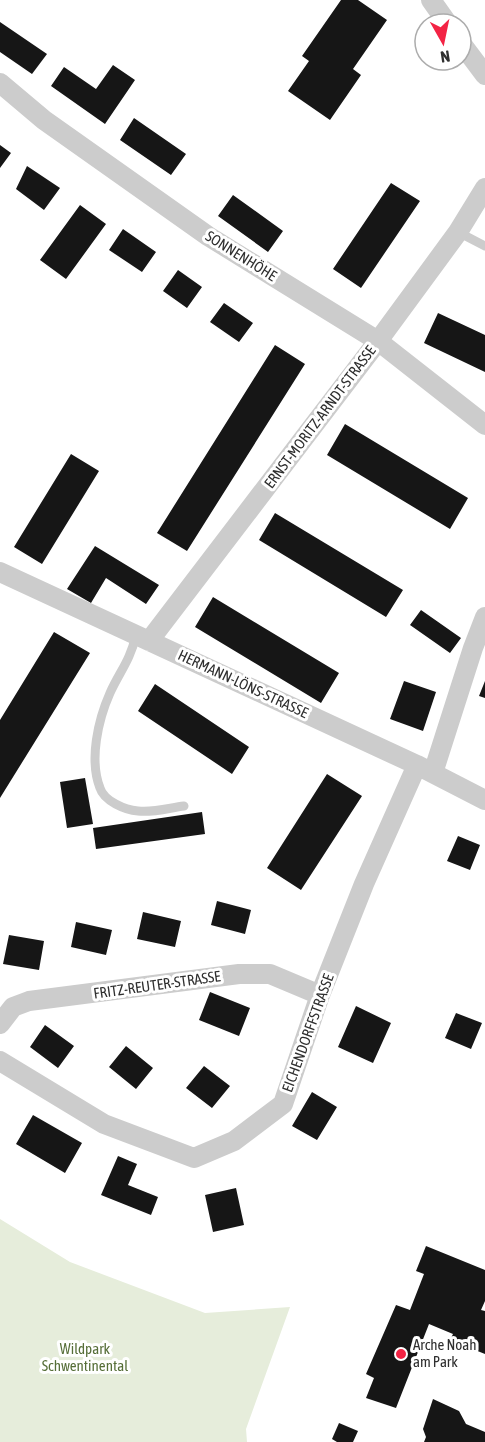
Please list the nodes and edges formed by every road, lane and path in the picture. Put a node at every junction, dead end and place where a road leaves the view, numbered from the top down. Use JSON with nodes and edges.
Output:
{"nodes":[{"id":1,"x":473,"y":60,"type":"edge"},
{"id":2,"x":485,"y":75,"type":"edge"},
{"id":3,"x":0,"y":83,"type":"edge"},
{"id":4,"x":485,"y":188,"type":"edge"},
{"id":5,"x":458,"y":232,"type":"junction"},
{"id":6,"x":485,"y":246,"type":"edge"},
{"id":7,"x":378,"y":340,"type":"junction"},
{"id":8,"x":485,"y":425,"type":"edge"},
{"id":9,"x":0,"y":572,"type":"edge"},
{"id":10,"x":485,"y":617,"type":"edge"},
{"id":11,"x":142,"y":638,"type":"junction"},
{"id":12,"x":425,"y":769,"type":"junction"},
{"id":13,"x":485,"y":800,"type":"edge"},
{"id":14,"x":184,"y":806,"type":"dead end"},
{"id":15,"x":320,"y":995,"type":"junction"},
{"id":16,"x":0,"y":1024,"type":"edge"},
{"id":17,"x":0,"y":1061,"type":"edge"}],
"edges":[{"from":1,"to":2,"type":"street"},
{"from":3,"to":7,"type":"street","name":"SONNENHÖHE"},
{"from":4,"to":5,"type":"street","name":"ERNST-MORITZ-ARNDT-STRASSE"},
{"from":5,"to":6,"type":"lane"},
{"from":5,"to":7,"type":"street","name":"ERNST-MORITZ-ARNDT-STRASSE"},
{"from":7,"to":8,"type":"street","name":"SONNENHÖHE"},
{"from":7,"to":11,"type":"street","name":"ERNST-MORITZ-ARNDT-STRASSE"},
{"from":9,"to":11,"type":"street","name":"HERMANN-LÖNS-STRASSE"},
{"from":10,"to":12,"type":"street","name":"EICHENDORFFSTRASSE"},
{"from":11,"to":12,"type":"street","name":"HERMANN-LÖNS-STRASSE"},
{"from":11,"to":14,"type":"lane"},
{"from":12,"to":13,"type":"street","name":"HERMANN-LÖNS-STRASSE"},
{"from":12,"to":15,"type":"street","name":"EICHENDORFFSTRASSE"},
{"from":15,"to":16,"type":"street","name":"FRITZ-REUTER-STRASSE"},
{"from":15,"to":17,"type":"street","name":"EICHENDORFFSTRASSE"}]}
